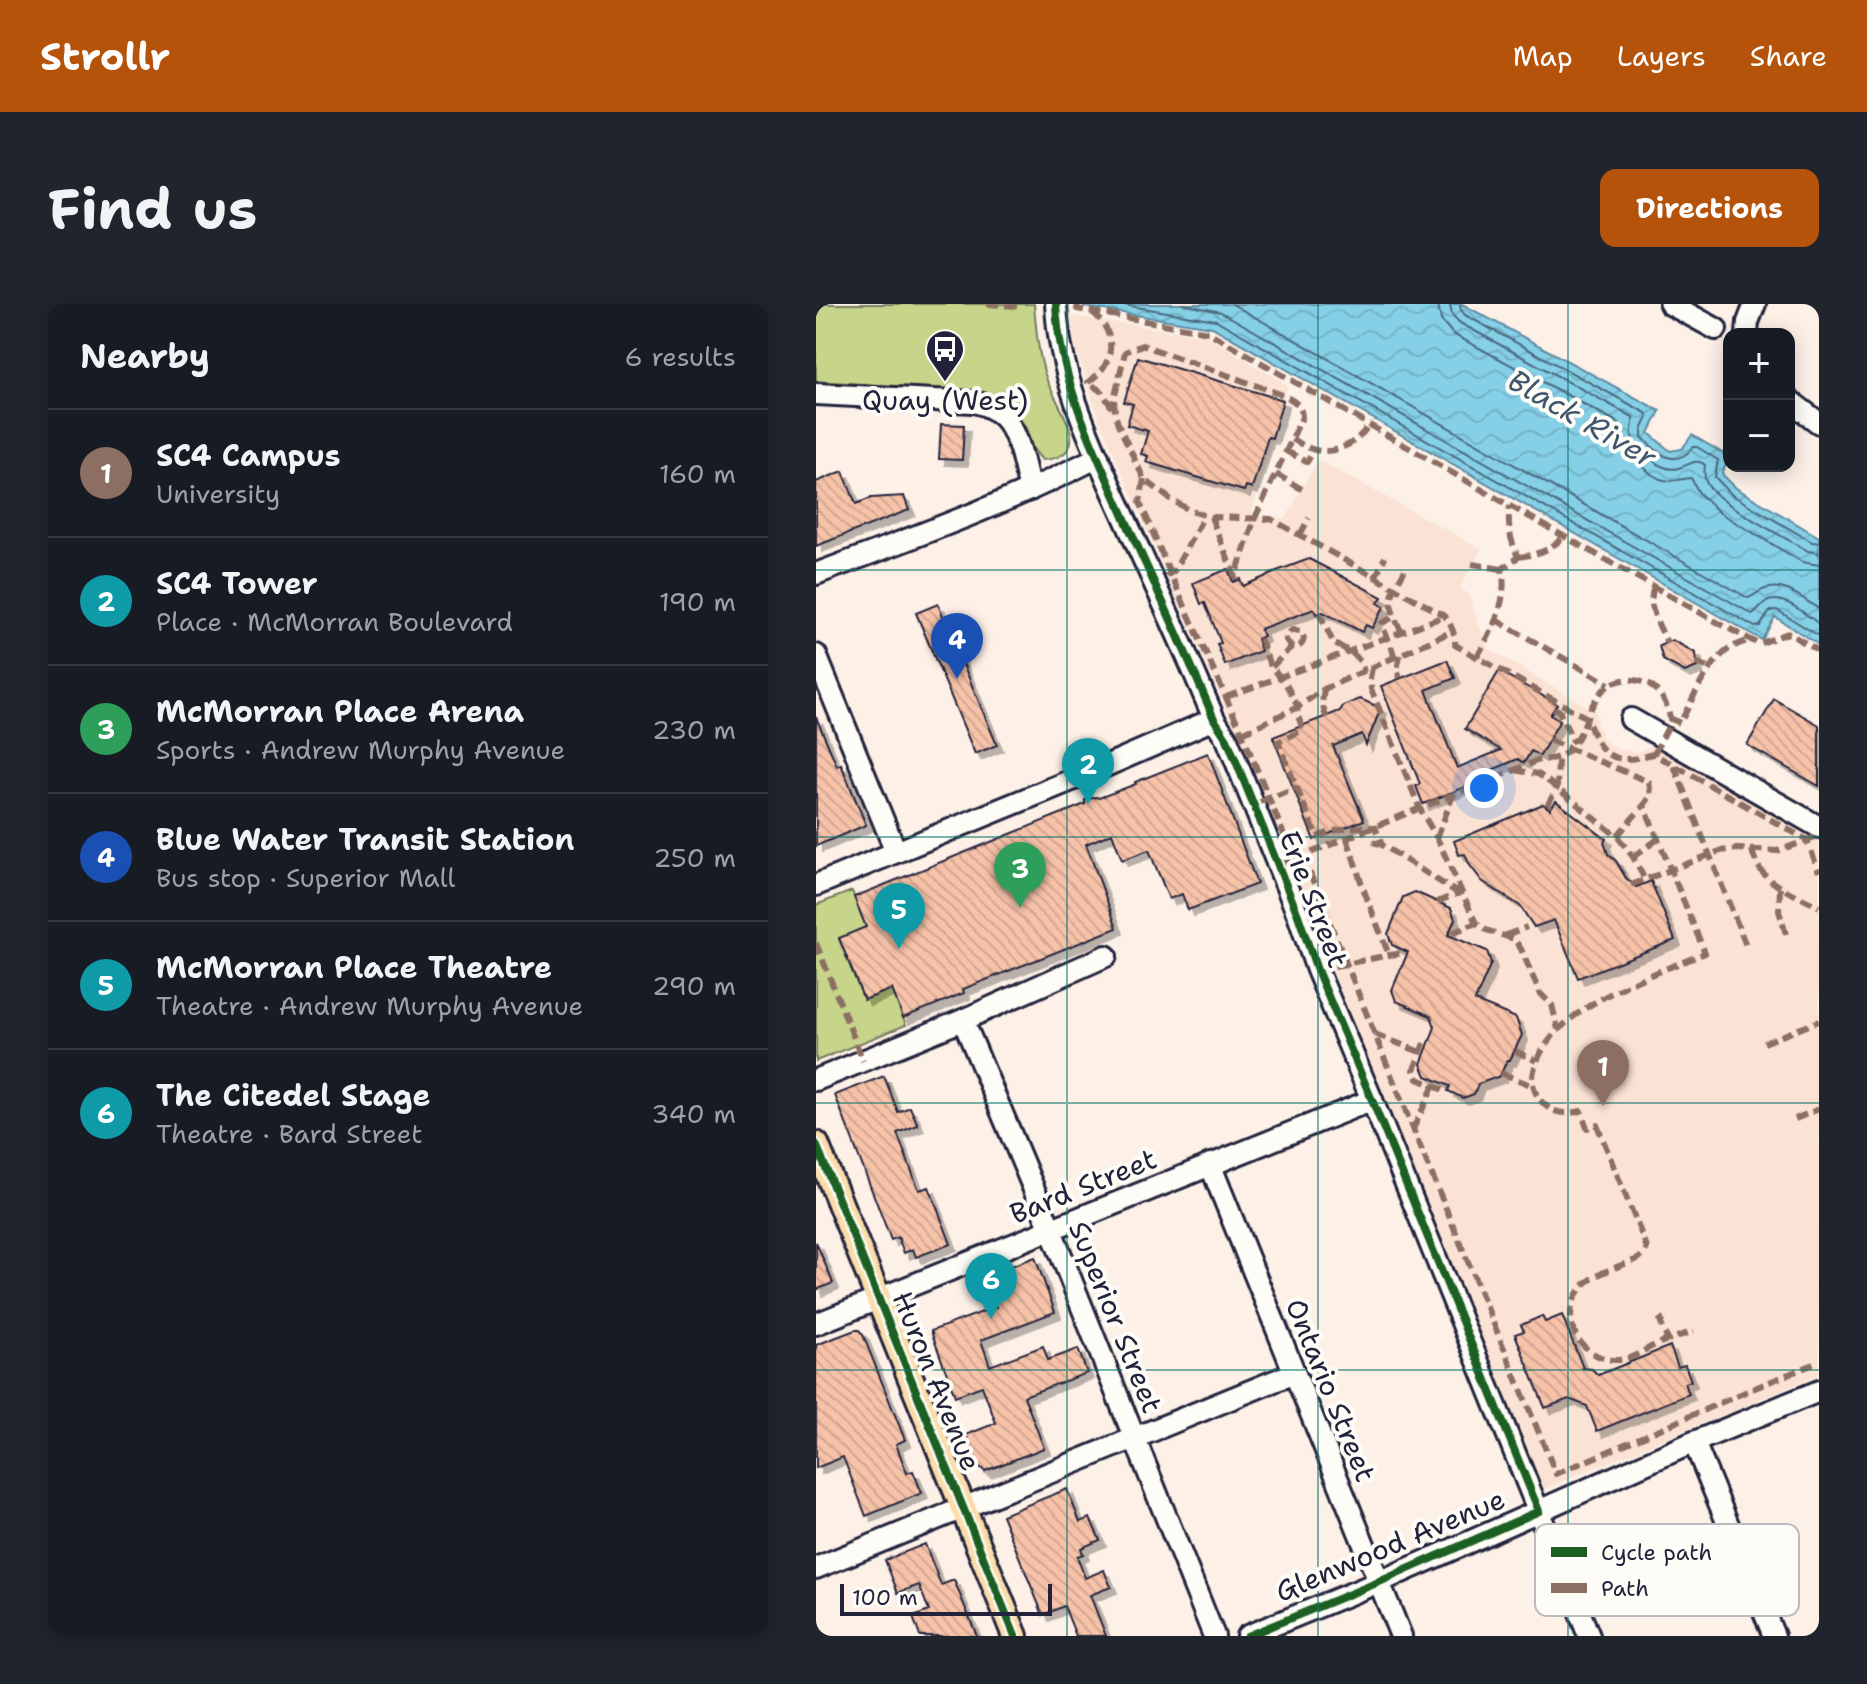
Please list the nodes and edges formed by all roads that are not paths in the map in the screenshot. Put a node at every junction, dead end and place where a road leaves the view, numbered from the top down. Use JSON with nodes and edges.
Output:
{"nodes":[{"id":1,"x":1670,"y":304,"type":"edge"},
{"id":2,"x":1755,"y":304,"type":"edge"},
{"id":3,"x":1056,"y":314,"type":"edge"},
{"id":4,"x":1748,"y":328,"type":"edge"},
{"id":5,"x":1716,"y":329,"type":"dead end"},
{"id":6,"x":816,"y":394,"type":"edge"},
{"id":7,"x":1795,"y":405,"type":"edge"},
{"id":8,"x":1819,"y":423,"type":"edge"},
{"id":9,"x":1098,"y":457,"type":"junction"},
{"id":10,"x":1030,"y":490,"type":"junction"},
{"id":11,"x":816,"y":574,"type":"edge"},
{"id":12,"x":816,"y":655,"type":"edge"},
{"id":13,"x":1214,"y":719,"type":"junction"},
{"id":14,"x":1631,"y":719,"type":"dead end"},
{"id":15,"x":1819,"y":827,"type":"edge"},
{"id":16,"x":896,"y":852,"type":"junction"},
{"id":17,"x":816,"y":885,"type":"edge"},
{"id":18,"x":1106,"y":956,"type":"dead end"},
{"id":19,"x":963,"y":1020,"type":"junction"},
{"id":20,"x":816,"y":1080,"type":"edge"},
{"id":21,"x":1372,"y":1100,"type":"junction"},
{"id":22,"x":816,"y":1144,"type":"edge"},
{"id":23,"x":1210,"y":1164,"type":"junction"},
{"id":24,"x":1051,"y":1230,"type":"junction"},
{"id":25,"x":880,"y":1299,"type":"junction"},
{"id":26,"x":816,"y":1324,"type":"edge"},
{"id":27,"x":1294,"y":1373,"type":"junction"},
{"id":28,"x":1819,"y":1391,"type":"edge"},
{"id":29,"x":1135,"y":1438,"type":"junction"},
{"id":30,"x":1694,"y":1442,"type":"junction"},
{"id":31,"x":965,"y":1508,"type":"junction"},
{"id":32,"x":1539,"y":1511,"type":"junction"},
{"id":33,"x":1544,"y":1524,"type":"edge"},
{"id":34,"x":1728,"y":1524,"type":"edge"},
{"id":35,"x":816,"y":1568,"type":"edge"},
{"id":36,"x":1379,"y":1582,"type":"junction"},
{"id":37,"x":1581,"y":1616,"type":"edge"},
{"id":38,"x":1766,"y":1616,"type":"edge"},
{"id":39,"x":1015,"y":1636,"type":"edge"},
{"id":40,"x":1214,"y":1636,"type":"edge"},
{"id":41,"x":1247,"y":1636,"type":"edge"},
{"id":42,"x":1401,"y":1636,"type":"edge"},
{"id":43,"x":1589,"y":1636,"type":"edge"},
{"id":44,"x":1774,"y":1636,"type":"edge"}],
"edges":[{"from":1,"to":5,"type":"street"},
{"from":2,"to":4,"type":"street"},
{"from":3,"to":9,"type":"street","name":"Erie Street"},
{"from":6,"to":10,"type":"street"},
{"from":7,"to":8,"type":"street"},
{"from":9,"to":10,"type":"street"},
{"from":9,"to":13,"type":"street","name":"Erie Street"},
{"from":10,"to":11,"type":"street"},
{"from":12,"to":16,"type":"street"},
{"from":13,"to":16,"type":"street"},
{"from":13,"to":21,"type":"street","name":"Erie Street"},
{"from":14,"to":15,"type":"street"},
{"from":16,"to":17,"type":"street"},
{"from":18,"to":19,"type":"street"},
{"from":19,"to":20,"type":"street"},
{"from":19,"to":24,"type":"street","name":"Superior Street"},
{"from":21,"to":23,"type":"street","name":"Bard Street"},
{"from":21,"to":32,"type":"street","name":"Erie Street"},
{"from":22,"to":25,"type":"main road","name":"Huron Avenue"},
{"from":23,"to":24,"type":"street","name":"Bard Street"},
{"from":23,"to":27,"type":"street","name":"Ontario Street"},
{"from":24,"to":25,"type":"street","name":"Bard Street"},
{"from":24,"to":29,"type":"street","name":"Superior Street"},
{"from":25,"to":26,"type":"street","name":"Bard Street"},
{"from":25,"to":31,"type":"main road","name":"Huron Avenue"},
{"from":27,"to":29,"type":"street"},
{"from":27,"to":36,"type":"street","name":"Ontario Street"},
{"from":28,"to":30,"type":"street","name":"Glenwood Avenue"},
{"from":29,"to":31,"type":"street"},
{"from":29,"to":40,"type":"street","name":"Superior Street"},
{"from":30,"to":32,"type":"street","name":"Glenwood Avenue"},
{"from":30,"to":34,"type":"street"},
{"from":31,"to":35,"type":"street"},
{"from":31,"to":39,"type":"main road","name":"Huron Avenue"},
{"from":32,"to":33,"type":"street","name":"Erie Street"},
{"from":32,"to":36,"type":"street","name":"Glenwood Avenue"},
{"from":36,"to":41,"type":"street","name":"Glenwood Avenue"},
{"from":36,"to":42,"type":"street","name":"Ontario Street"},
{"from":37,"to":43,"type":"street","name":"Erie Street"},
{"from":38,"to":44,"type":"street"}]}
